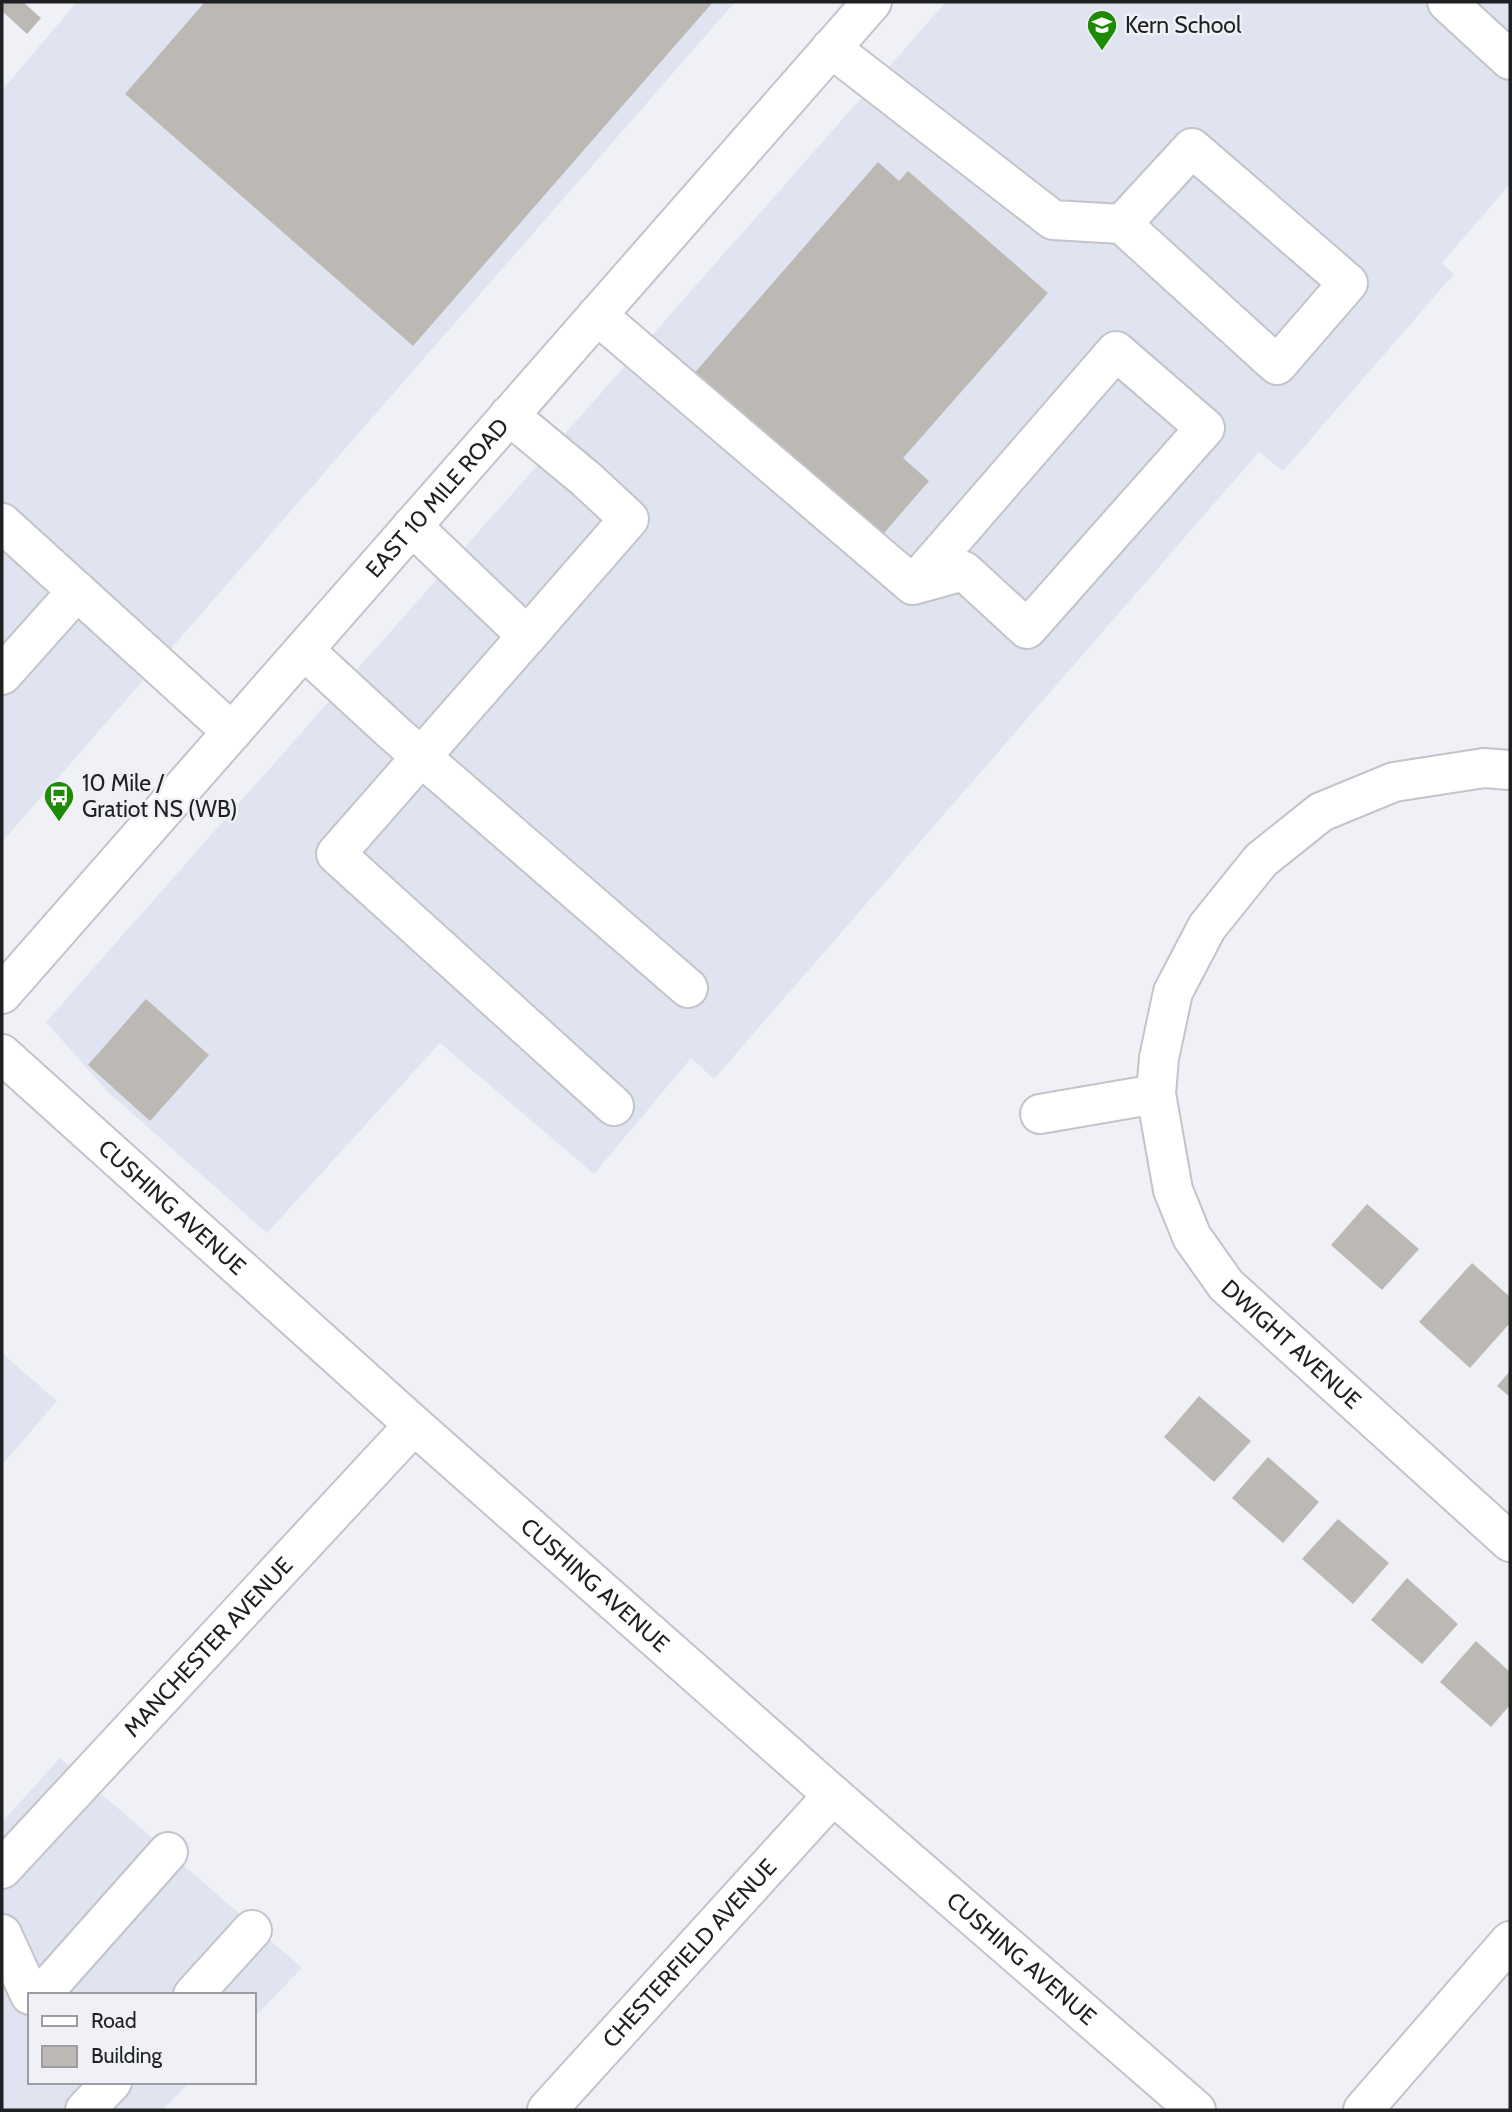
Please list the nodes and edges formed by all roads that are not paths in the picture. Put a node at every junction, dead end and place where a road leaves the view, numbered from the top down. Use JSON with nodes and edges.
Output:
{"nodes":[{"id":1,"x":872,"y":2,"type":"edge"},
{"id":2,"x":1447,"y":2,"type":"edge"},
{"id":3,"x":831,"y":48,"type":"junction"},
{"id":4,"x":1510,"y":60,"type":"edge"},
{"id":5,"x":1122,"y":224,"type":"junction"},
{"id":6,"x":597,"y":315,"type":"junction"},
{"id":7,"x":509,"y":415,"type":"junction"},
{"id":8,"x":2,"y":523,"type":"edge"},
{"id":9,"x":412,"y":526,"type":"junction"},
{"id":10,"x":913,"y":585,"type":"junction"},
{"id":11,"x":76,"y":591,"type":"junction"},
{"id":12,"x":527,"y":636,"type":"junction"},
{"id":13,"x":304,"y":650,"type":"junction"},
{"id":14,"x":2,"y":675,"type":"edge"},
{"id":15,"x":232,"y":732,"type":"junction"},
{"id":16,"x":421,"y":756,"type":"junction"},
{"id":17,"x":1510,"y":770,"type":"edge"},
{"id":18,"x":688,"y":988,"type":"dead end"},
{"id":19,"x":2,"y":995,"type":"edge"},
{"id":20,"x":2,"y":1054,"type":"edge"},
{"id":21,"x":1156,"y":1094,"type":"junction"},
{"id":22,"x":614,"y":1106,"type":"dead end"},
{"id":23,"x":1040,"y":1114,"type":"dead end"},
{"id":24,"x":414,"y":1426,"type":"junction"},
{"id":25,"x":1510,"y":1542,"type":"edge"},
{"id":26,"x":833,"y":1795,"type":"junction"},
{"id":27,"x":168,"y":1852,"type":"dead end"},
{"id":28,"x":2,"y":1869,"type":"edge"},
{"id":29,"x":252,"y":1930,"type":"dead end"},
{"id":30,"x":2,"y":1934,"type":"edge"},
{"id":31,"x":1510,"y":1941,"type":"edge"},
{"id":32,"x":29,"y":1993,"type":"edge"},
{"id":33,"x":43,"y":1993,"type":"edge"},
{"id":34,"x":195,"y":1993,"type":"edge"},
{"id":35,"x":67,"y":2084,"type":"edge"},
{"id":36,"x":110,"y":2084,"type":"edge"},
{"id":37,"x":78,"y":2110,"type":"edge"},
{"id":38,"x":85,"y":2110,"type":"edge"},
{"id":39,"x":547,"y":2110,"type":"edge"},
{"id":40,"x":1196,"y":2110,"type":"edge"},
{"id":41,"x":1363,"y":2110,"type":"edge"}],
"edges":[{"from":1,"to":3,"type":"street","name":"EAST 10 MILE ROAD"},
{"from":2,"to":4,"type":"street"},
{"from":3,"to":5,"type":"street"},
{"from":3,"to":6,"type":"street","name":"EAST 10 MILE ROAD"},
{"from":5,"to":5,"type":"street"},
{"from":6,"to":7,"type":"street","name":"EAST 10 MILE ROAD"},
{"from":6,"to":10,"type":"street"},
{"from":7,"to":9,"type":"street","name":"EAST 10 MILE ROAD"},
{"from":7,"to":12,"type":"street"},
{"from":8,"to":11,"type":"street"},
{"from":9,"to":12,"type":"street"},
{"from":9,"to":13,"type":"street","name":"EAST 10 MILE ROAD"},
{"from":10,"to":10,"type":"street"},
{"from":11,"to":14,"type":"street"},
{"from":11,"to":15,"type":"street"},
{"from":12,"to":16,"type":"street"},
{"from":13,"to":15,"type":"street","name":"EAST 10 MILE ROAD"},
{"from":13,"to":16,"type":"street"},
{"from":15,"to":19,"type":"street","name":"EAST 10 MILE ROAD"},
{"from":16,"to":18,"type":"street"},
{"from":16,"to":22,"type":"street"},
{"from":17,"to":21,"type":"street","name":"DWIGHT AVENUE"},
{"from":20,"to":24,"type":"street","name":"CUSHING AVENUE"},
{"from":21,"to":23,"type":"street"},
{"from":21,"to":25,"type":"street","name":"DWIGHT AVENUE"},
{"from":24,"to":26,"type":"street","name":"CUSHING AVENUE"},
{"from":24,"to":28,"type":"street","name":"MANCHESTER AVENUE"},
{"from":26,"to":39,"type":"street","name":"CHESTERFIELD AVENUE"},
{"from":26,"to":40,"type":"street","name":"CUSHING AVENUE"},
{"from":27,"to":33,"type":"street"},
{"from":29,"to":34,"type":"street"},
{"from":30,"to":32,"type":"street"},
{"from":31,"to":41,"type":"street"},
{"from":35,"to":37,"type":"street"},
{"from":36,"to":38,"type":"street"}]}
